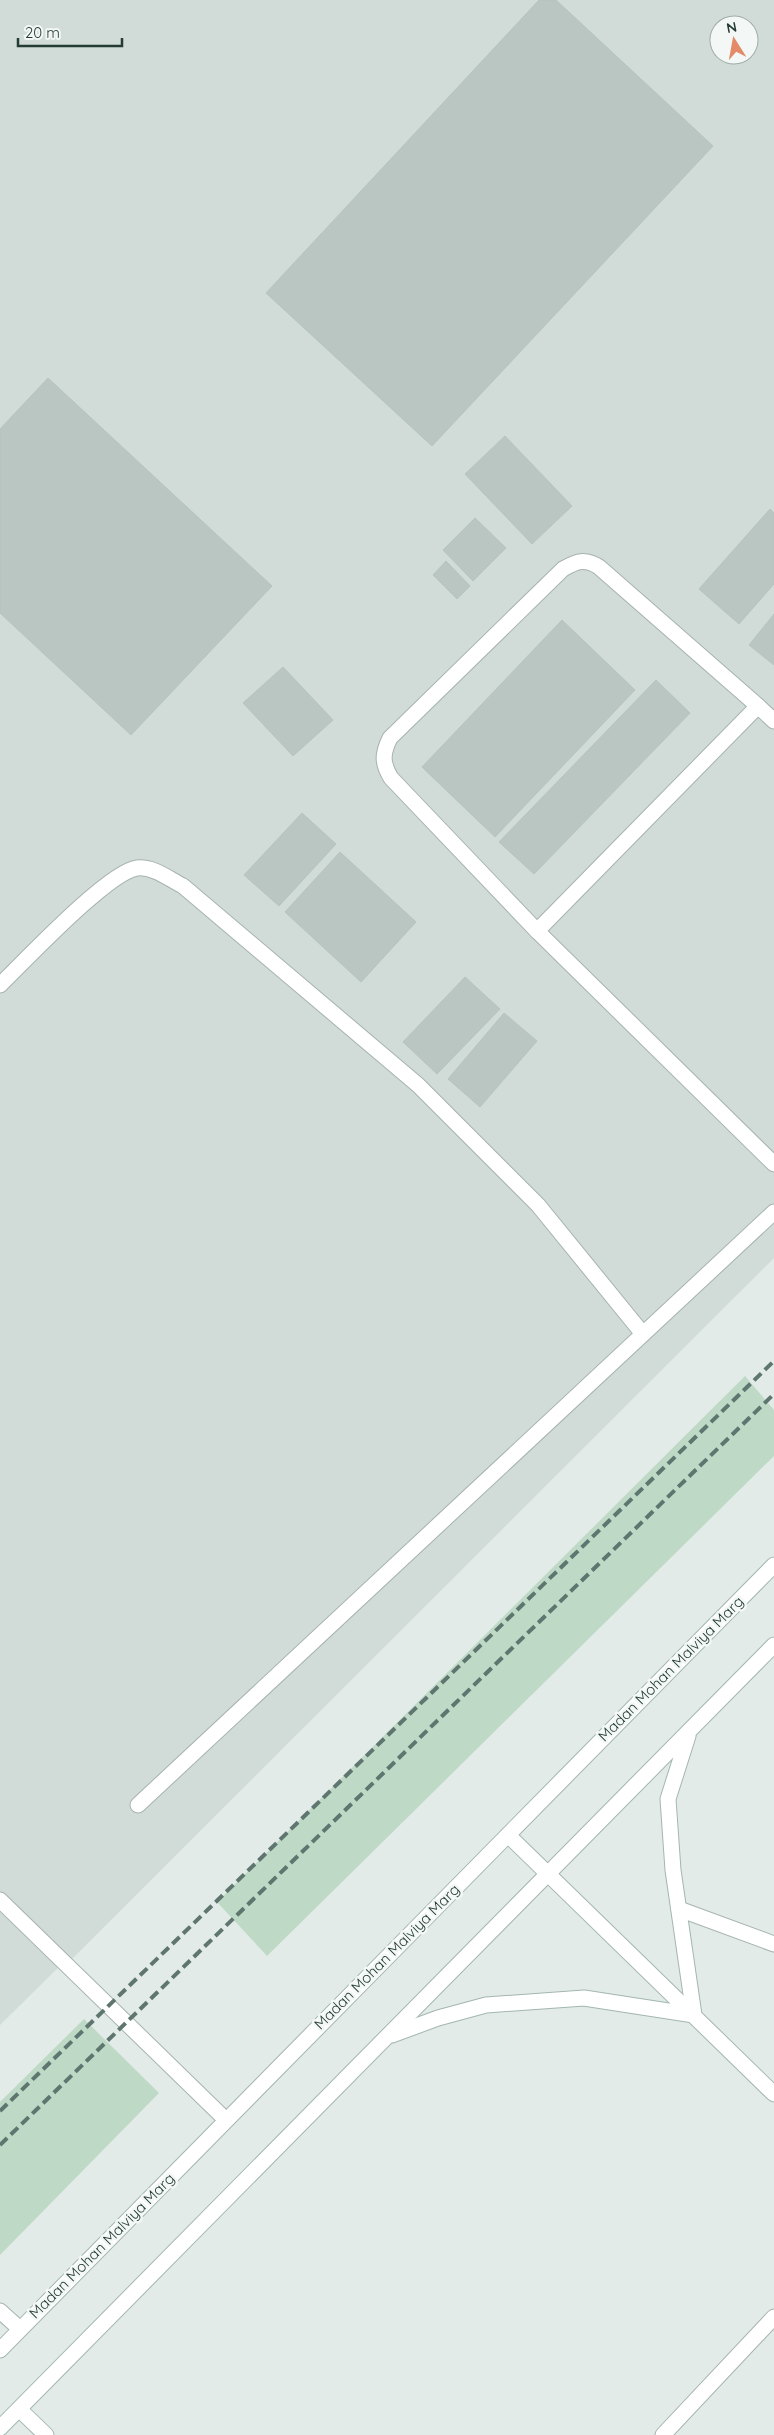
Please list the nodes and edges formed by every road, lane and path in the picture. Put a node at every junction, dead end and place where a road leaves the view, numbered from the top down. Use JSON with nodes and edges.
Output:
{"nodes":[{"id":1,"x":758,"y":706,"type":"junction"},
{"id":2,"x":774,"y":721,"type":"edge"},
{"id":3,"x":537,"y":931,"type":"junction"},
{"id":4,"x":0,"y":985,"type":"edge"},
{"id":5,"x":774,"y":1164,"type":"edge"},
{"id":6,"x":774,"y":1212,"type":"edge"},
{"id":7,"x":643,"y":1334,"type":"junction"},
{"id":8,"x":774,"y":1565,"type":"edge"},
{"id":9,"x":774,"y":1646,"type":"edge"},
{"id":10,"x":689,"y":1732,"type":"junction"},
{"id":11,"x":138,"y":1805,"type":"dead end"},
{"id":12,"x":508,"y":1835,"type":"junction"},
{"id":13,"x":548,"y":1874,"type":"junction"},
{"id":14,"x":0,"y":1900,"type":"edge"},
{"id":15,"x":679,"y":1909,"type":"junction"},
{"id":16,"x":774,"y":1944,"type":"edge"},
{"id":17,"x":694,"y":2015,"type":"junction"},
{"id":18,"x":388,"y":2036,"type":"junction"},
{"id":19,"x":774,"y":2094,"type":"edge"},
{"id":20,"x":226,"y":2120,"type":"junction"},
{"id":21,"x":0,"y":2311,"type":"edge"},
{"id":22,"x":774,"y":2317,"type":"edge"},
{"id":23,"x":20,"y":2330,"type":"junction"},
{"id":24,"x":0,"y":2350,"type":"edge"},
{"id":25,"x":19,"y":2408,"type":"junction"},
{"id":26,"x":0,"y":2428,"type":"edge"},
{"id":27,"x":46,"y":2435,"type":"edge"},
{"id":28,"x":663,"y":2435,"type":"edge"}],
"edges":[{"from":1,"to":2,"type":"main road"},
{"from":1,"to":3,"type":"main road"},
{"from":1,"to":3,"type":"main road"},
{"from":3,"to":5,"type":"main road"},
{"from":4,"to":7,"type":"main road"},
{"from":6,"to":7,"type":"main road"},
{"from":7,"to":11,"type":"main road"},
{"from":8,"to":12,"type":"main road","name":"Madan Mohan Malviya Marg"},
{"from":9,"to":10,"type":"main road"},
{"from":10,"to":13,"type":"main road"},
{"from":10,"to":15,"type":"main road"},
{"from":12,"to":13,"type":"main road"},
{"from":12,"to":20,"type":"main road","name":"Madan Mohan Malviya Marg"},
{"from":13,"to":17,"type":"main road"},
{"from":13,"to":18,"type":"main road"},
{"from":14,"to":20,"type":"main road"},
{"from":15,"to":16,"type":"main road"},
{"from":15,"to":17,"type":"main road"},
{"from":17,"to":18,"type":"main road"},
{"from":17,"to":19,"type":"main road"},
{"from":18,"to":25,"type":"main road"},
{"from":20,"to":23,"type":"main road","name":"Madan Mohan Malviya Marg"},
{"from":21,"to":23,"type":"main road"},
{"from":22,"to":28,"type":"main road"},
{"from":23,"to":24,"type":"main road","name":"Madan Mohan Malviya Marg"},
{"from":25,"to":26,"type":"main road"},
{"from":25,"to":27,"type":"main road"}]}
